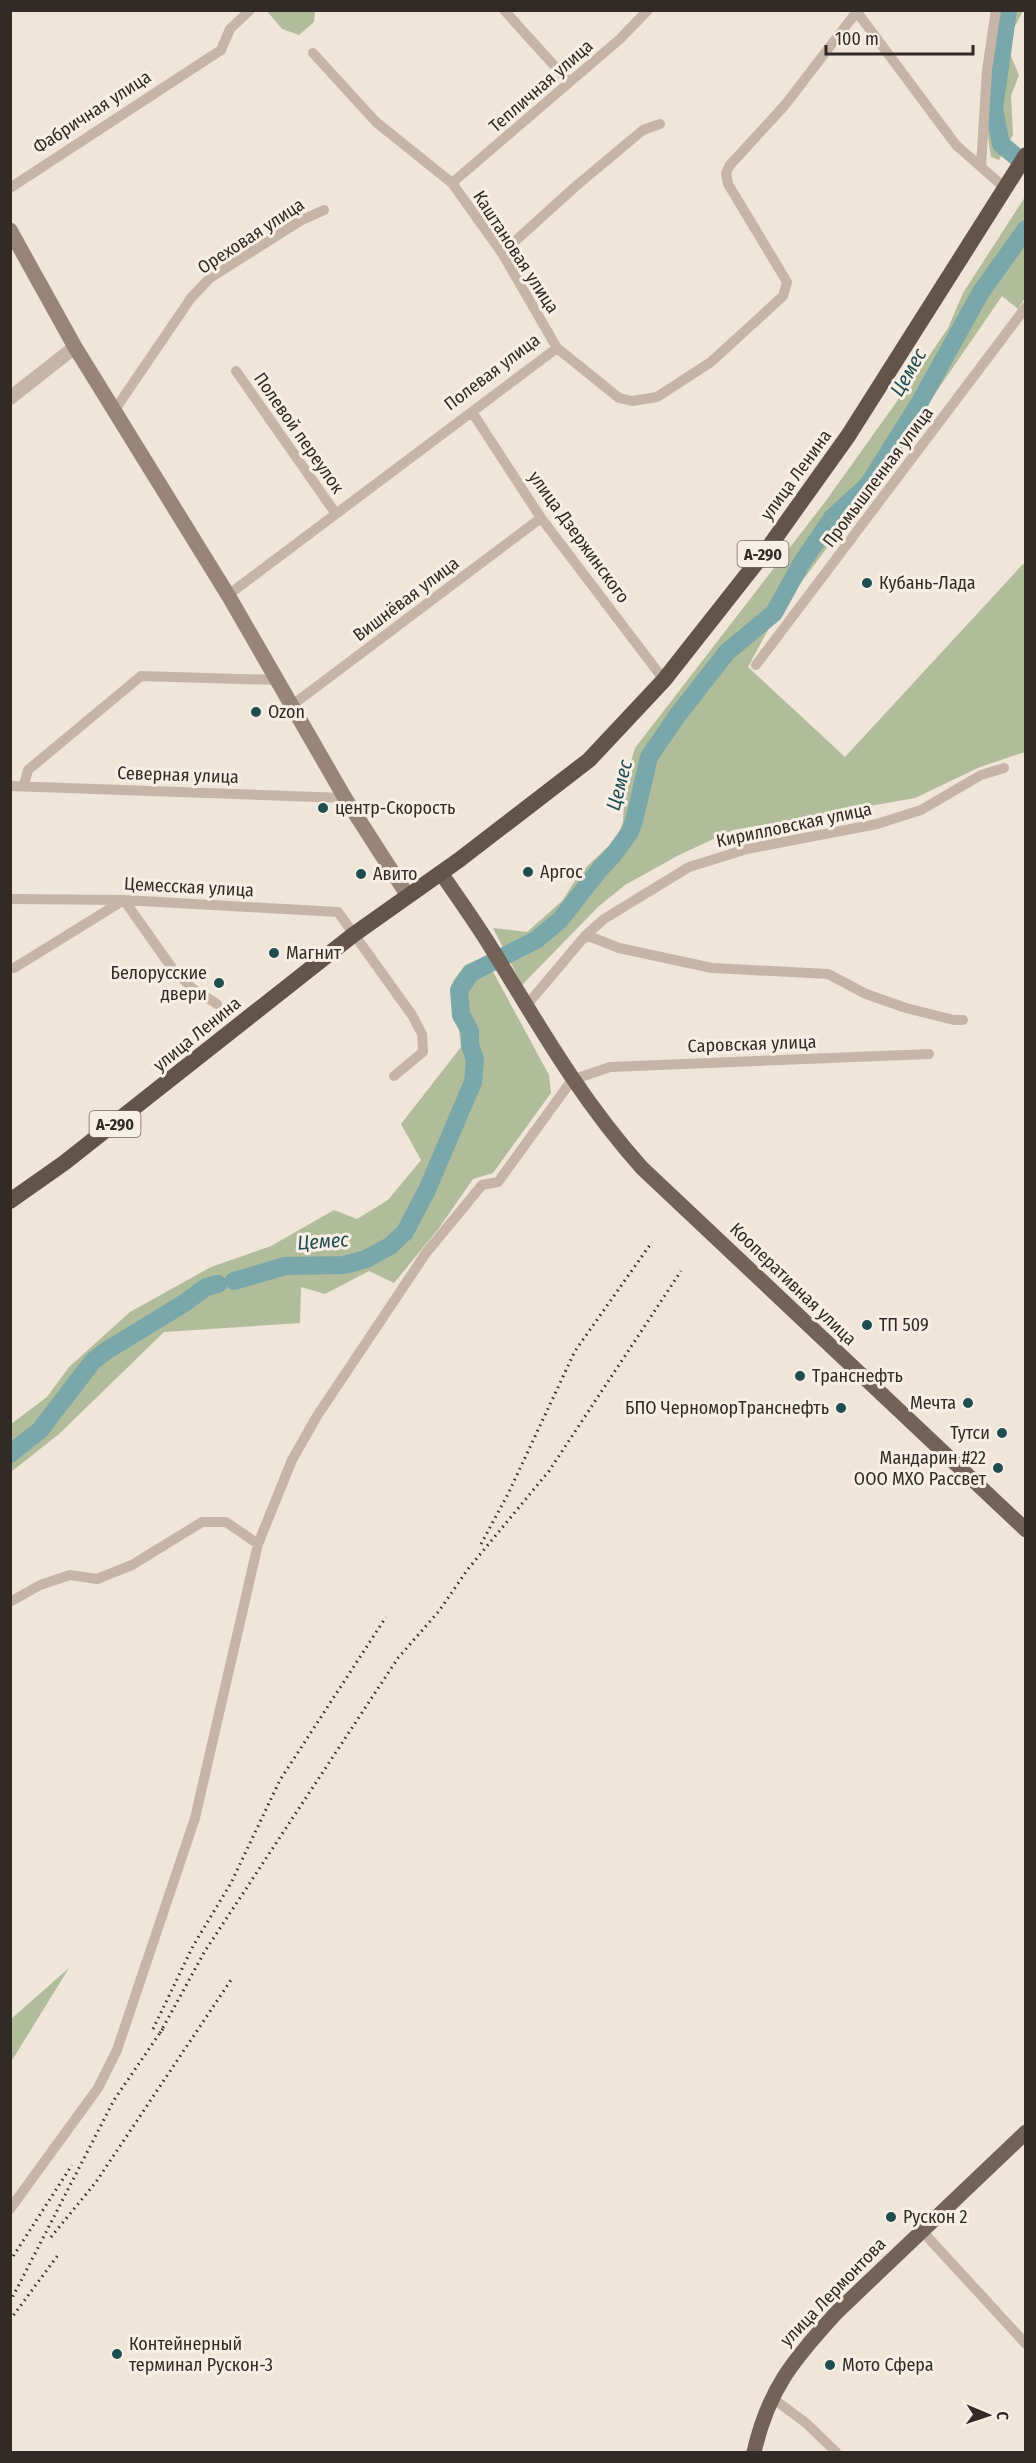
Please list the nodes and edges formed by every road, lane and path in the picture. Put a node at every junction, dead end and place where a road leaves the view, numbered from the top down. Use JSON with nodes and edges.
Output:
{"nodes":[{"id":1,"x":250,"y":10,"type":"edge"},
{"id":2,"x":504,"y":10,"type":"edge"},
{"id":3,"x":522,"y":10,"type":"edge"},
{"id":4,"x":648,"y":10,"type":"edge"},
{"id":5,"x":996,"y":10,"type":"edge"},
{"id":6,"x":858,"y":11,"type":"edge"},
{"id":7,"x":512,"y":20,"type":"junction"},
{"id":8,"x":313,"y":53,"type":"dead end"},
{"id":9,"x":569,"y":82,"type":"junction"},
{"id":10,"x":660,"y":124,"type":"dead end"},
{"id":11,"x":1026,"y":155,"type":"edge"},
{"id":12,"x":981,"y":167,"type":"junction"},
{"id":13,"x":452,"y":183,"type":"junction"},
{"id":14,"x":10,"y":188,"type":"edge"},
{"id":15,"x":1005,"y":188,"type":"junction"},
{"id":16,"x":324,"y":210,"type":"dead end"},
{"id":17,"x":10,"y":230,"type":"edge"},
{"id":18,"x":502,"y":253,"type":"junction"},
{"id":19,"x":1026,"y":307,"type":"edge"},
{"id":20,"x":75,"y":347,"type":"junction"},
{"id":21,"x":557,"y":348,"type":"junction"},
{"id":22,"x":236,"y":371,"type":"dead end"},
{"id":23,"x":10,"y":398,"type":"edge"},
{"id":24,"x":114,"y":411,"type":"junction"},
{"id":25,"x":472,"y":412,"type":"junction"},
{"id":26,"x":336,"y":514,"type":"junction"},
{"id":27,"x":541,"y":518,"type":"junction"},
{"id":28,"x":228,"y":595,"type":"junction"},
{"id":29,"x":756,"y":665,"type":"dead end"},
{"id":30,"x":277,"y":680,"type":"junction"},
{"id":31,"x":664,"y":680,"type":"junction"},
{"id":32,"x":291,"y":706,"type":"junction"},
{"id":33,"x":1004,"y":768,"type":"dead end"},
{"id":34,"x":24,"y":785,"type":"junction"},
{"id":35,"x":10,"y":786,"type":"edge"},
{"id":36,"x":345,"y":798,"type":"junction"},
{"id":37,"x":441,"y":873,"type":"junction"},
{"id":38,"x":408,"y":896,"type":"junction"},
{"id":39,"x":10,"y":899,"type":"edge"},
{"id":40,"x":124,"y":900,"type":"junction"},
{"id":41,"x":353,"y":935,"type":"junction"},
{"id":42,"x":585,"y":935,"type":"junction"},
{"id":43,"x":10,"y":968,"type":"edge"},
{"id":44,"x":217,"y":1004,"type":"dead end"},
{"id":45,"x":526,"y":1006,"type":"junction"},
{"id":46,"x":963,"y":1020,"type":"dead end"},
{"id":47,"x":929,"y":1054,"type":"dead end"},
{"id":48,"x":394,"y":1076,"type":"dead end"},
{"id":49,"x":575,"y":1079,"type":"junction"},
{"id":50,"x":10,"y":1201,"type":"edge"},
{"id":51,"x":1026,"y":1530,"type":"edge"},
{"id":52,"x":258,"y":1544,"type":"junction"},
{"id":53,"x":10,"y":1602,"type":"edge"},
{"id":54,"x":1026,"y":2132,"type":"edge"},
{"id":55,"x":10,"y":2209,"type":"edge"},
{"id":56,"x":921,"y":2231,"type":"junction"},
{"id":57,"x":1026,"y":2344,"type":"edge"},
{"id":58,"x":771,"y":2397,"type":"junction"},
{"id":59,"x":754,"y":2452,"type":"edge"},
{"id":60,"x":836,"y":2452,"type":"edge"}],
"edges":[{"from":1,"to":14,"type":"street","name":"Фабричная улица"},
{"from":2,"to":7,"type":"street"},
{"from":3,"to":7,"type":"street"},
{"from":4,"to":9,"type":"street","name":"Тепличная улица"},
{"from":5,"to":12,"type":"street"},
{"from":6,"to":12,"type":"street"},
{"from":6,"to":21,"type":"street","name":"Полевая улица"},
{"from":7,"to":9,"type":"street"},
{"from":8,"to":13,"type":"street","name":"Каштановая улица"},
{"from":9,"to":13,"type":"street","name":"Тепличная улица"},
{"from":10,"to":18,"type":"street"},
{"from":11,"to":15,"type":"highway","name":"улица Ленина","number":"А-290"},
{"from":12,"to":15,"type":"street"},
{"from":13,"to":18,"type":"street","name":"Каштановая улица"},
{"from":15,"to":31,"type":"highway","name":"улица Ленина","number":"А-290"},
{"from":16,"to":24,"type":"street","name":"Ореховая улица"},
{"from":17,"to":20,"type":"main road"},
{"from":18,"to":21,"type":"street","name":"Каштановая улица"},
{"from":19,"to":29,"type":"street","name":"Промышленная улица"},
{"from":20,"to":23,"type":"street"},
{"from":20,"to":24,"type":"main road"},
{"from":21,"to":25,"type":"street","name":"Полевая улица"},
{"from":22,"to":26,"type":"street","name":"Полевой переулок"},
{"from":24,"to":28,"type":"main road"},
{"from":25,"to":26,"type":"street","name":"Полевая улица"},
{"from":25,"to":27,"type":"street","name":"улица Дзержинского"},
{"from":26,"to":28,"type":"street","name":"Полевая улица"},
{"from":27,"to":31,"type":"street","name":"улица Дзержинского"},
{"from":27,"to":32,"type":"street","name":"Вишнёвая улица"},
{"from":28,"to":30,"type":"main road"},
{"from":30,"to":32,"type":"main road"},
{"from":30,"to":34,"type":"street"},
{"from":31,"to":37,"type":"highway","name":"улица Ленина","number":"А-290"},
{"from":32,"to":36,"type":"main road"},
{"from":33,"to":42,"type":"street","name":"Кирилловская улица"},
{"from":34,"to":35,"type":"street","name":"Северная улица"},
{"from":34,"to":36,"type":"street","name":"Северная улица"},
{"from":36,"to":38,"type":"main road"},
{"from":37,"to":38,"type":"highway","name":"улица Ленина"},
{"from":37,"to":45,"type":"main road","name":"Кооперативная улица"},
{"from":38,"to":41,"type":"highway","name":"улица Ленина","number":"А-290"},
{"from":39,"to":40,"type":"street","name":"Цемесская улица"},
{"from":40,"to":41,"type":"street","name":"Цемесская улица"},
{"from":40,"to":43,"type":"street"},
{"from":40,"to":44,"type":"street"},
{"from":41,"to":48,"type":"street"},
{"from":41,"to":50,"type":"highway","name":"улица Ленина","number":"А-290"},
{"from":42,"to":45,"type":"street","name":"Кирилловская улица"},
{"from":42,"to":46,"type":"street"},
{"from":45,"to":49,"type":"main road","name":"Кооперативная улица"},
{"from":47,"to":49,"type":"street","name":"Саровская улица"},
{"from":49,"to":51,"type":"main road","name":"Кооперативная улица"},
{"from":49,"to":52,"type":"street"},
{"from":52,"to":53,"type":"street"},
{"from":52,"to":55,"type":"street"},
{"from":54,"to":56,"type":"main road","name":"улица Лермонтова"},
{"from":56,"to":57,"type":"street"},
{"from":56,"to":58,"type":"main road","name":"улица Лермонтова"},
{"from":58,"to":59,"type":"main road","name":"улица Лермонтова"},
{"from":58,"to":60,"type":"street"}]}
